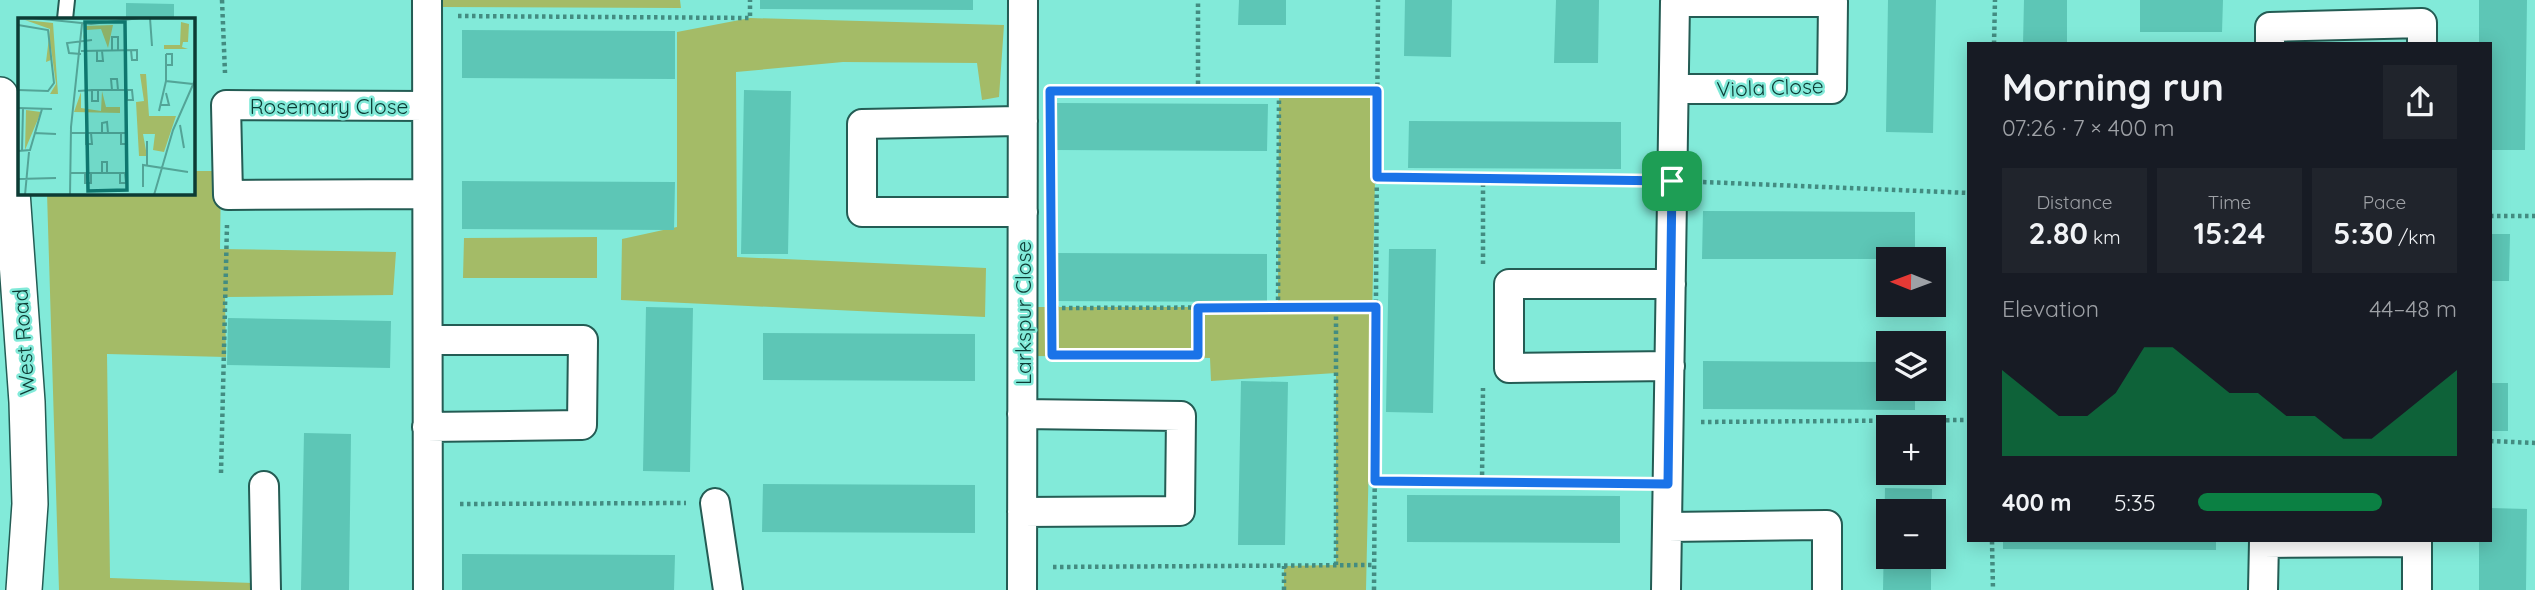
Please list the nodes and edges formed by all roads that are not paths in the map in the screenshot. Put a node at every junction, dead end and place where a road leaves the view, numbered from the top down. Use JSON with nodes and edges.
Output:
{"nodes":[{"id":1,"x":66,"y":0,"type":"edge"},
{"id":2,"x":427,"y":0,"type":"edge"},
{"id":3,"x":1023,"y":0,"type":"edge"},
{"id":4,"x":65,"y":18,"type":"edge"},
{"id":5,"x":2270,"y":42,"type":"edge"},
{"id":6,"x":2422,"y":42,"type":"edge"},
{"id":7,"x":1674,"y":89,"type":"junction"},
{"id":8,"x":18,"y":92,"type":"edge"},
{"id":9,"x":0,"y":95,"type":"edge"},
{"id":10,"x":427,"y":106,"type":"junction"},
{"id":11,"x":1023,"y":121,"type":"junction"},
{"id":12,"x":3,"y":134,"type":"edge"},
{"id":13,"x":427,"y":194,"type":"junction"},
{"id":14,"x":1023,"y":212,"type":"junction"},
{"id":15,"x":1671,"y":285,"type":"junction"},
{"id":16,"x":428,"y":340,"type":"junction"},
{"id":17,"x":1670,"y":366,"type":"junction"},
{"id":18,"x":1022,"y":414,"type":"junction"},
{"id":19,"x":428,"y":426,"type":"junction"},
{"id":20,"x":264,"y":486,"type":"dead end"},
{"id":21,"x":715,"y":503,"type":"road end"},
{"id":22,"x":1022,"y":512,"type":"junction"},
{"id":23,"x":1668,"y":527,"type":"junction"},
{"id":24,"x":2264,"y":542,"type":"edge"},
{"id":25,"x":24,"y":590,"type":"edge"},
{"id":26,"x":266,"y":590,"type":"edge"},
{"id":27,"x":428,"y":590,"type":"edge"},
{"id":28,"x":728,"y":590,"type":"edge"},
{"id":29,"x":1022,"y":590,"type":"edge"},
{"id":30,"x":1667,"y":590,"type":"edge"},
{"id":31,"x":1827,"y":590,"type":"edge"},
{"id":32,"x":2263,"y":590,"type":"edge"},
{"id":33,"x":2417,"y":590,"type":"edge"}],
"edges":[{"from":1,"to":4,"type":"lane"},
{"from":2,"to":10,"type":"street","name":"Rosemary Close"},
{"from":3,"to":11,"type":"street","name":"Larkspur Close"},
{"from":5,"to":6,"type":"street"},
{"from":7,"to":7,"type":"street","name":"Viola Close"},
{"from":7,"to":15,"type":"street","name":"Viola Close"},
{"from":8,"to":9,"type":"lane"},
{"from":9,"to":12,"type":"street","name":"West Road"},
{"from":10,"to":13,"type":"street","name":"Rosemary Close"},
{"from":10,"to":13,"type":"street","name":"Rosemary Close"},
{"from":11,"to":14,"type":"street","name":"Larkspur Close"},
{"from":11,"to":14,"type":"street","name":"Larkspur Close"},
{"from":12,"to":25,"type":"street","name":"West Road"},
{"from":13,"to":16,"type":"street","name":"Rosemary Close"},
{"from":14,"to":18,"type":"street","name":"Larkspur Close"},
{"from":15,"to":17,"type":"street","name":"Viola Close"},
{"from":15,"to":17,"type":"street"},
{"from":16,"to":19,"type":"street","name":"Rosemary Close"},
{"from":16,"to":19,"type":"street"},
{"from":17,"to":23,"type":"street","name":"Viola Close"},
{"from":18,"to":22,"type":"street","name":"Larkspur Close"},
{"from":18,"to":22,"type":"street","name":"Larkspur Close"},
{"from":19,"to":27,"type":"street","name":"Rosemary Close"},
{"from":20,"to":26,"type":"street"},
{"from":21,"to":28,"type":"street"},
{"from":22,"to":29,"type":"street","name":"Larkspur Close"},
{"from":23,"to":30,"type":"street","name":"Viola Close"},
{"from":23,"to":31,"type":"street"},
{"from":24,"to":32,"type":"street"},
{"from":24,"to":33,"type":"street"}]}
